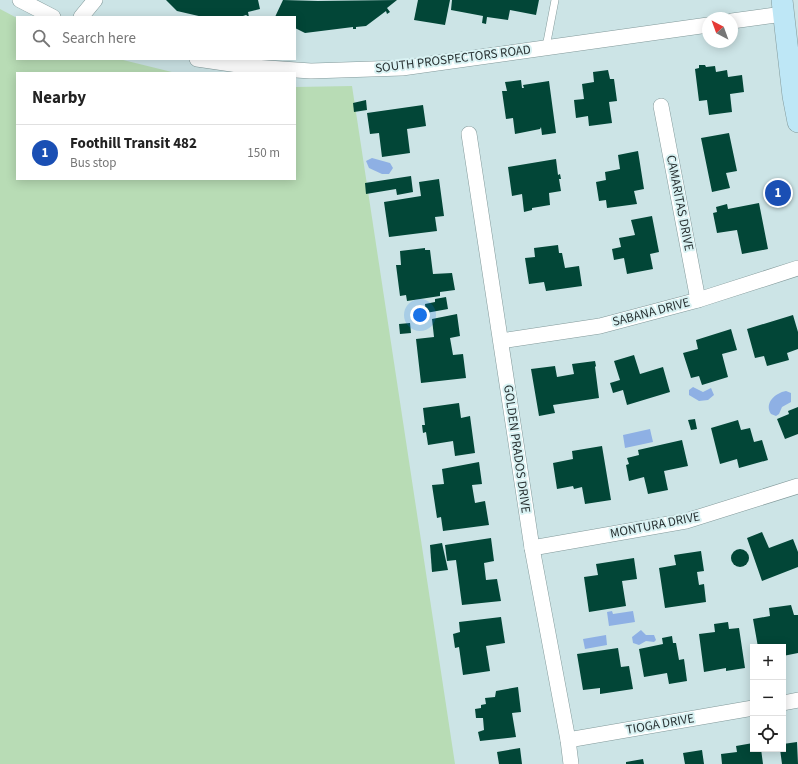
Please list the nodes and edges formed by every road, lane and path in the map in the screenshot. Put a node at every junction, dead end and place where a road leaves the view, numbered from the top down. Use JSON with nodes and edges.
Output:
{"nodes":[{"id":1,"x":20,"y":0,"type":"edge"},
{"id":2,"x":95,"y":0,"type":"edge"},
{"id":3,"x":555,"y":0,"type":"edge"},
{"id":4,"x":783,"y":7,"type":"edge"},
{"id":5,"x":51,"y":16,"type":"edge"},
{"id":6,"x":82,"y":16,"type":"edge"},
{"id":7,"x":738,"y":20,"type":"edge"},
{"id":8,"x":702,"y":26,"type":"edge"},
{"id":9,"x":546,"y":47,"type":"junction"},
{"id":10,"x":204,"y":60,"type":"edge"},
{"id":11,"x":661,"y":106,"type":"dead end"},
{"id":12,"x":798,"y":122,"type":"edge"},
{"id":13,"x":469,"y":134,"type":"dead end"},
{"id":14,"x":798,"y":268,"type":"edge"},
{"id":15,"x":698,"y":300,"type":"junction"},
{"id":16,"x":501,"y":341,"type":"junction"},
{"id":17,"x":798,"y":486,"type":"edge"},
{"id":18,"x":532,"y":548,"type":"junction"},
{"id":19,"x":798,"y":700,"type":"edge"},
{"id":20,"x":786,"y":702,"type":"edge"},
{"id":21,"x":750,"y":709,"type":"edge"},
{"id":22,"x":568,"y":740,"type":"junction"},
{"id":23,"x":570,"y":764,"type":"edge"}],
"edges":[{"from":1,"to":5,"type":"street"},
{"from":2,"to":6,"type":"street"},
{"from":3,"to":9,"type":"lane"},
{"from":4,"to":7,"type":"street"},
{"from":4,"to":12,"type":"main road"},
{"from":8,"to":9,"type":"street","name":"SOUTH PROSPECTORS ROAD"},
{"from":9,"to":10,"type":"street","name":"SOUTH PROSPECTORS ROAD"},
{"from":11,"to":15,"type":"street","name":"CAMARITAS DRIVE"},
{"from":13,"to":16,"type":"street","name":"GOLDEN PRADOS DRIVE"},
{"from":14,"to":15,"type":"street","name":"SABANA DRIVE"},
{"from":15,"to":16,"type":"street","name":"SABANA DRIVE"},
{"from":16,"to":18,"type":"street","name":"GOLDEN PRADOS DRIVE"},
{"from":17,"to":18,"type":"street","name":"MONTURA DRIVE"},
{"from":18,"to":22,"type":"street","name":"GOLDEN PRADOS DRIVE"},
{"from":19,"to":20,"type":"street"},
{"from":21,"to":22,"type":"street","name":"TIOGA DRIVE"},
{"from":22,"to":23,"type":"street","name":"GOLDEN PRADOS DRIVE"}]}
